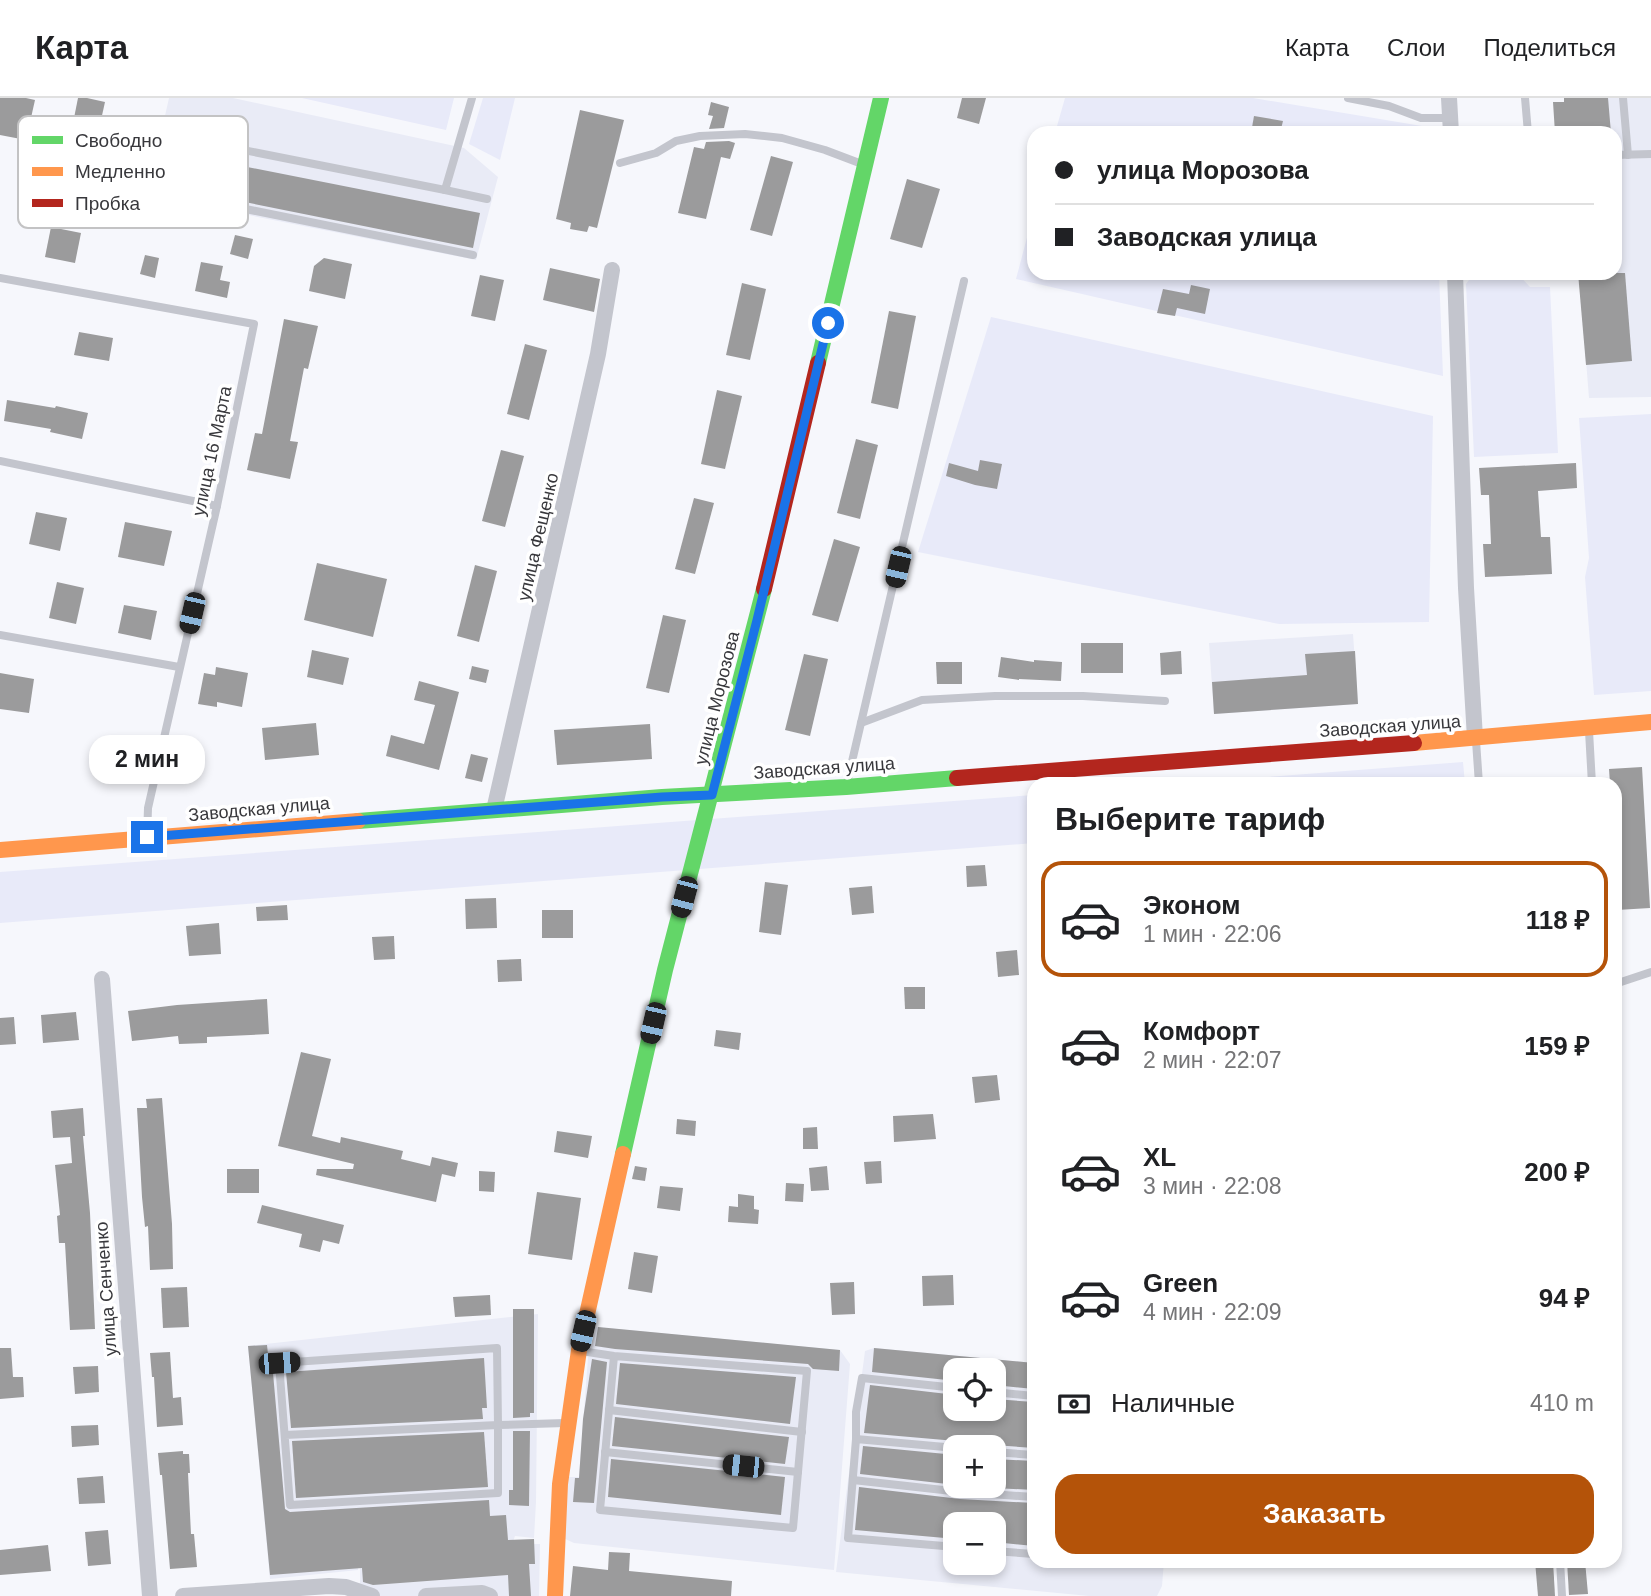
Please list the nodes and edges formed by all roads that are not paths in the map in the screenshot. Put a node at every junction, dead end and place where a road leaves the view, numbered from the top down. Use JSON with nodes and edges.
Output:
{"nodes":[{"id":1,"x":472,"y":98,"type":"edge"},
{"id":2,"x":881,"y":98,"type":"edge"},
{"id":3,"x":1348,"y":98,"type":"edge"},
{"id":4,"x":1449,"y":98,"type":"edge"},
{"id":5,"x":1525,"y":98,"type":"edge"},
{"id":6,"x":1623,"y":98,"type":"edge"},
{"id":7,"x":1450,"y":125,"type":"edge"},
{"id":8,"x":1527,"y":126,"type":"edge"},
{"id":9,"x":248,"y":151,"type":"edge"},
{"id":10,"x":1651,"y":154,"type":"edge"},
{"id":11,"x":1622,"y":155,"type":"edge"},
{"id":12,"x":1628,"y":155,"type":"junction"},
{"id":13,"x":621,"y":163,"type":"dead end"},
{"id":14,"x":865,"y":165,"type":"junction"},
{"id":15,"x":445,"y":190,"type":"junction"},
{"id":16,"x":487,"y":199,"type":"dead end"},
{"id":17,"x":248,"y":209,"type":"edge"},
{"id":18,"x":473,"y":255,"type":"dead end"},
{"id":19,"x":612,"y":270,"type":"dead end"},
{"id":20,"x":0,"y":278,"type":"edge"},
{"id":21,"x":1455,"y":280,"type":"edge"},
{"id":22,"x":964,"y":281,"type":"dead end"},
{"id":23,"x":0,"y":461,"type":"edge"},
{"id":24,"x":217,"y":506,"type":"junction"},
{"id":25,"x":0,"y":635,"type":"edge"},
{"id":26,"x":179,"y":667,"type":"junction"},
{"id":27,"x":1165,"y":701,"type":"dead end"},
{"id":28,"x":1651,"y":722,"type":"edge"},
{"id":29,"x":862,"y":723,"type":"junction"},
{"id":30,"x":1589,"y":728,"type":"junction"},
{"id":31,"x":1475,"y":738,"type":"junction"},
{"id":32,"x":1478,"y":777,"type":"edge"},
{"id":33,"x":1592,"y":777,"type":"edge"},
{"id":34,"x":846,"y":787,"type":"junction"},
{"id":35,"x":712,"y":795,"type":"junction"},
{"id":36,"x":494,"y":810,"type":"junction"},
{"id":37,"x":147,"y":837,"type":"junction"},
{"id":38,"x":0,"y":850,"type":"edge"},
{"id":39,"x":1651,"y":972,"type":"edge"},
{"id":40,"x":102,"y":979,"type":"dead end"},
{"id":41,"x":1622,"y":982,"type":"edge"},
{"id":42,"x":579,"y":1350,"type":"junction"},
{"id":43,"x":614,"y":1356,"type":"junction"},
{"id":44,"x":943,"y":1387,"type":"edge"},
{"id":45,"x":1006,"y":1393,"type":"edge"},
{"id":46,"x":1027,"y":1395,"type":"edge"},
{"id":47,"x":609,"y":1410,"type":"junction"},
{"id":48,"x":568,"y":1423,"type":"junction"},
{"id":49,"x":498,"y":1425,"type":"junction"},
{"id":50,"x":802,"y":1432,"type":"junction"},
{"id":51,"x":285,"y":1435,"type":"junction"},
{"id":52,"x":856,"y":1439,"type":"junction"},
{"id":53,"x":943,"y":1447,"type":"edge"},
{"id":54,"x":606,"y":1452,"type":"junction"},
{"id":55,"x":1006,"y":1453,"type":"edge"},
{"id":56,"x":1027,"y":1454,"type":"edge"},
{"id":57,"x":798,"y":1472,"type":"junction"},
{"id":58,"x":853,"y":1480,"type":"junction"},
{"id":59,"x":1027,"y":1497,"type":"edge"},
{"id":60,"x":943,"y":1546,"type":"edge"},
{"id":61,"x":1006,"y":1551,"type":"edge"},
{"id":62,"x":1027,"y":1553,"type":"edge"},
{"id":63,"x":1560,"y":1568,"type":"edge"},
{"id":64,"x":150,"y":1596,"type":"edge"},
{"id":65,"x":183,"y":1596,"type":"edge"},
{"id":66,"x":372,"y":1596,"type":"edge"},
{"id":67,"x":426,"y":1596,"type":"edge"},
{"id":68,"x":489,"y":1596,"type":"edge"},
{"id":69,"x":555,"y":1596,"type":"edge"},
{"id":70,"x":1562,"y":1596,"type":"edge"}],
"edges":[{"from":1,"to":15,"type":"lane"},
{"from":2,"to":14,"type":"street","name":"улица Морозова"},
{"from":3,"to":7,"type":"lane"},
{"from":4,"to":7,"type":"street"},
{"from":5,"to":8,"type":"lane"},
{"from":6,"to":12,"type":"lane"},
{"from":9,"to":15,"type":"lane"},
{"from":10,"to":12,"type":"lane"},
{"from":11,"to":12,"type":"lane"},
{"from":13,"to":14,"type":"lane"},
{"from":14,"to":35,"type":"street","name":"улица Морозова"},
{"from":15,"to":16,"type":"lane"},
{"from":17,"to":18,"type":"lane"},
{"from":19,"to":36,"type":"street","name":"улица Фещенко"},
{"from":20,"to":24,"type":"lane","name":"улица 16 Марта"},
{"from":21,"to":31,"type":"street"},
{"from":22,"to":29,"type":"lane"},
{"from":23,"to":24,"type":"lane"},
{"from":24,"to":26,"type":"lane","name":"улица 16 Марта"},
{"from":25,"to":26,"type":"lane"},
{"from":26,"to":37,"type":"lane","name":"улица 16 Марта"},
{"from":27,"to":29,"type":"lane"},
{"from":28,"to":30,"type":"street","name":"Заводская улица"},
{"from":29,"to":34,"type":"lane"},
{"from":30,"to":31,"type":"street","name":"Заводская улица"},
{"from":30,"to":33,"type":"lane"},
{"from":31,"to":32,"type":"lane"},
{"from":31,"to":34,"type":"street","name":"Заводская улица"},
{"from":34,"to":35,"type":"street","name":"Заводская улица"},
{"from":35,"to":36,"type":"street","name":"Заводская улица"},
{"from":35,"to":42,"type":"street","name":"улица Морозова"},
{"from":36,"to":37,"type":"street","name":"Заводская улица"},
{"from":37,"to":38,"type":"street","name":"Заводская улица"},
{"from":39,"to":41,"type":"lane"},
{"from":40,"to":64,"type":"street","name":"улица Сенченко"},
{"from":42,"to":43,"type":"lane"},
{"from":42,"to":48,"type":"street","name":"улица Морозова"},
{"from":43,"to":47,"type":"lane"},
{"from":43,"to":50,"type":"lane"},
{"from":44,"to":52,"type":"lane"},
{"from":45,"to":46,"type":"lane"},
{"from":47,"to":50,"type":"lane"},
{"from":47,"to":54,"type":"lane"},
{"from":48,"to":49,"type":"lane"},
{"from":48,"to":69,"type":"street","name":"улица Морозова"},
{"from":49,"to":51,"type":"lane"},
{"from":49,"to":51,"type":"lane"},
{"from":49,"to":51,"type":"lane"},
{"from":50,"to":57,"type":"lane"},
{"from":52,"to":53,"type":"lane"},
{"from":52,"to":58,"type":"lane"},
{"from":54,"to":57,"type":"lane"},
{"from":54,"to":57,"type":"lane"},
{"from":55,"to":56,"type":"lane"},
{"from":58,"to":59,"type":"lane"},
{"from":58,"to":60,"type":"lane"},
{"from":61,"to":62,"type":"lane"},
{"from":63,"to":70,"type":"lane"},
{"from":65,"to":66,"type":"street"},
{"from":67,"to":68,"type":"street"}]}
